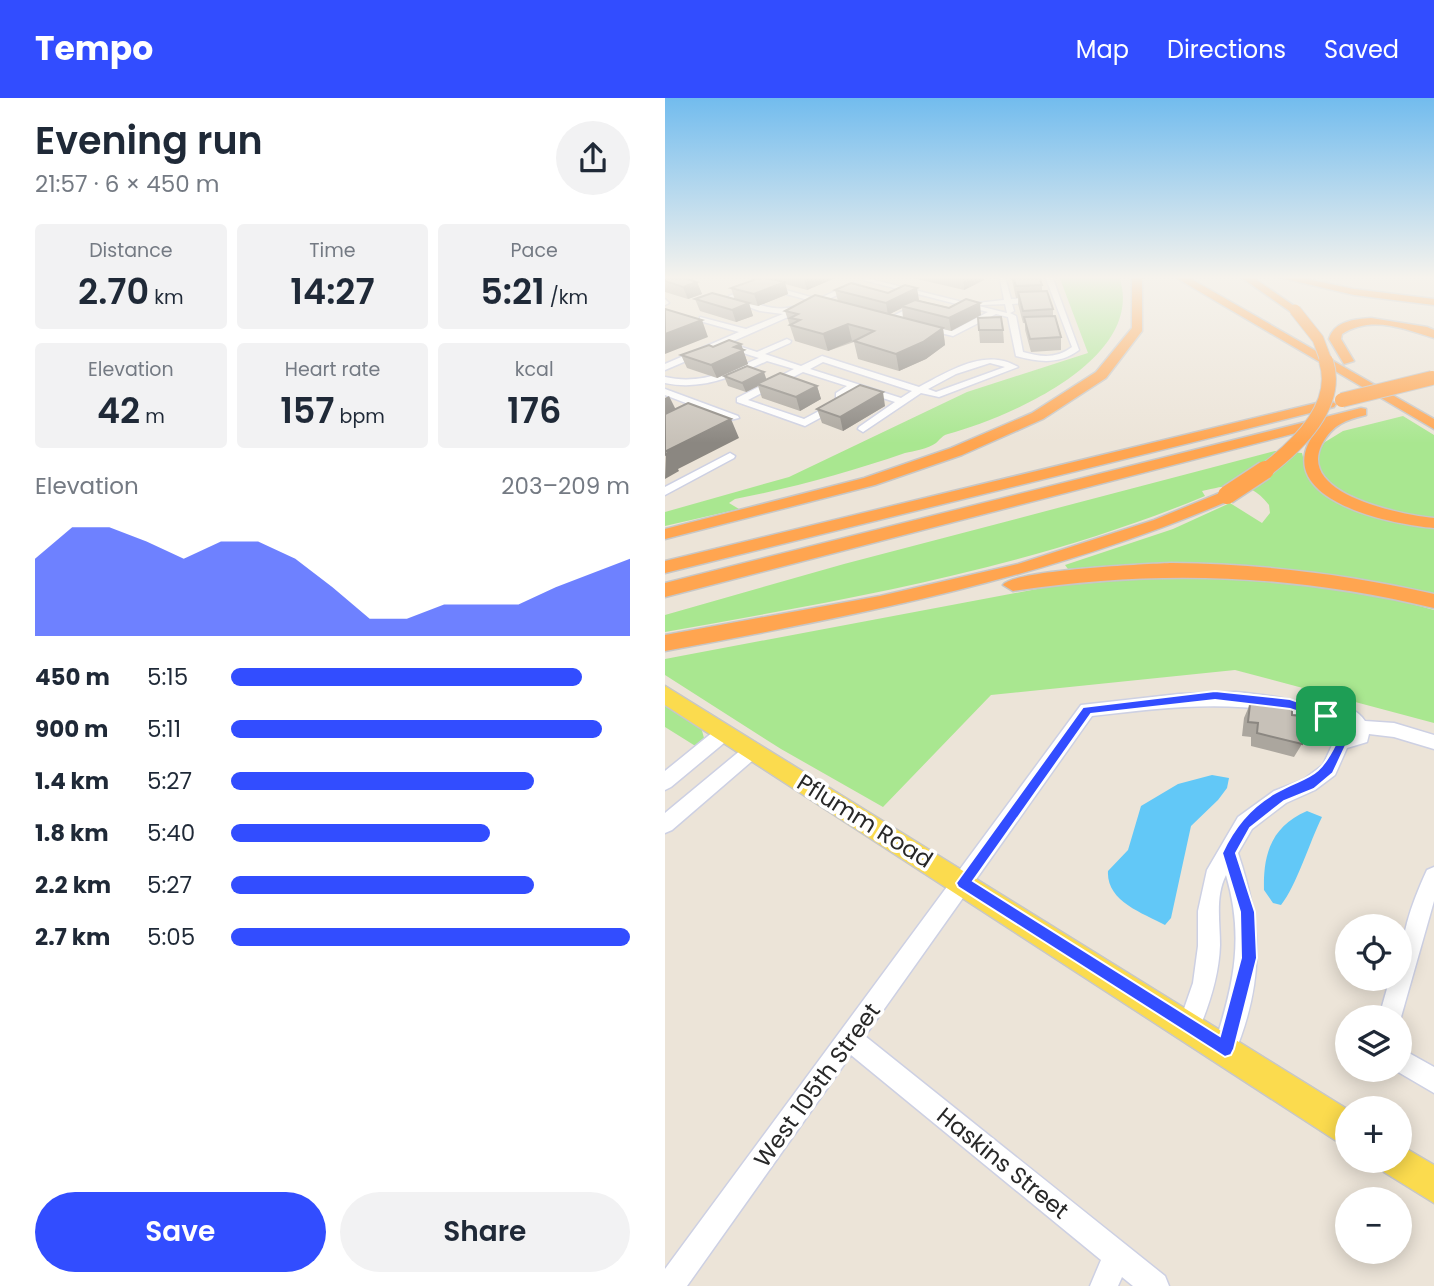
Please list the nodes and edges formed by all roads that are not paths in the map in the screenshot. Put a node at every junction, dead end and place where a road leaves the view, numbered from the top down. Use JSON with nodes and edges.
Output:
{"nodes":[{"id":1,"x":1015,"y":331,"type":"edge"},
{"id":2,"x":1069,"y":331,"type":"edge"},
{"id":3,"x":1132,"y":331,"type":"edge"},
{"id":4,"x":1273,"y":331,"type":"edge"},
{"id":5,"x":1297,"y":331,"type":"edge"},
{"id":6,"x":1314,"y":331,"type":"edge"},
{"id":7,"x":1338,"y":331,"type":"edge"},
{"id":8,"x":746,"y":332,"type":"edge"},
{"id":9,"x":787,"y":341,"type":"dead end"},
{"id":10,"x":721,"y":343,"type":"junction"},
{"id":11,"x":762,"y":356,"type":"junction"},
{"id":12,"x":1348,"y":361,"type":"junction"},
{"id":13,"x":665,"y":367,"type":"edge"},
{"id":14,"x":802,"y":369,"type":"junction"},
{"id":15,"x":665,"y":380,"type":"edge"},
{"id":16,"x":1433,"y":383,"type":"edge"},
{"id":17,"x":854,"y":386,"type":"junction"},
{"id":18,"x":920,"y":390,"type":"junction"},
{"id":19,"x":665,"y":392,"type":"edge"},
{"id":20,"x":902,"y":401,"type":"junction"},
{"id":21,"x":708,"y":408,"type":"junction"},
{"id":22,"x":1434,"y":409,"type":"edge"},
{"id":23,"x":697,"y":414,"type":"edge"},
{"id":24,"x":734,"y":418,"type":"edge"},
{"id":25,"x":1334,"y":419,"type":"junction"},
{"id":26,"x":1434,"y":425,"type":"edge"},
{"id":27,"x":863,"y":429,"type":"dead end"},
{"id":28,"x":730,"y":456,"type":"dead end"},
{"id":29,"x":665,"y":492,"type":"edge"},
{"id":30,"x":1227,"y":495,"type":"joint"},
{"id":31,"x":1434,"y":523,"type":"edge"},
{"id":32,"x":665,"y":534,"type":"edge"},
{"id":33,"x":665,"y":567,"type":"edge"},
{"id":34,"x":665,"y":590,"type":"edge"},
{"id":35,"x":888,"y":600,"type":"junction"},
{"id":36,"x":1434,"y":601,"type":"edge"},
{"id":37,"x":665,"y":643,"type":"edge"},
{"id":38,"x":665,"y":694,"type":"edge"},
{"id":39,"x":1326,"y":716,"type":"junction"},
{"id":40,"x":1362,"y":727,"type":"junction"},
{"id":41,"x":725,"y":733,"type":"junction"},
{"id":42,"x":1342,"y":741,"type":"junction"},
{"id":43,"x":1434,"y":742,"type":"edge"},
{"id":44,"x":753,"y":750,"type":"junction"},
{"id":45,"x":665,"y":782,"type":"edge"},
{"id":46,"x":665,"y":824,"type":"edge"},
{"id":47,"x":1229,"y":853,"type":"junction"},
{"id":48,"x":1434,"y":877,"type":"edge"},
{"id":49,"x":963,"y":883,"type":"junction"},
{"id":50,"x":1394,"y":1005,"type":"edge"},
{"id":51,"x":1189,"y":1026,"type":"junction"},
{"id":52,"x":850,"y":1039,"type":"junction"},
{"id":53,"x":1225,"y":1049,"type":"junction"},
{"id":54,"x":1412,"y":1067,"type":"edge"},
{"id":55,"x":1434,"y":1081,"type":"edge"},
{"id":56,"x":1335,"y":1120,"type":"edge"},
{"id":57,"x":1412,"y":1171,"type":"edge"},
{"id":58,"x":1434,"y":1185,"type":"edge"},
{"id":59,"x":1117,"y":1255,"type":"junction"},
{"id":60,"x":670,"y":1286,"type":"edge"},
{"id":61,"x":1104,"y":1286,"type":"edge"},
{"id":62,"x":1155,"y":1286,"type":"edge"}],
"edges":[{"from":1,"to":2,"type":"street"},
{"from":3,"to":32,"type":"highway"},
{"from":4,"to":26,"type":"highway"},
{"from":5,"to":12,"type":"highway"},
{"from":6,"to":30,"type":"highway","bridge":true},
{"from":7,"to":12,"type":"highway"},
{"from":8,"to":10,"type":"street"},
{"from":9,"to":11,"type":"street"},
{"from":10,"to":11,"type":"street"},
{"from":10,"to":13,"type":"street"},
{"from":11,"to":14,"type":"street"},
{"from":11,"to":15,"type":"street"},
{"from":12,"to":22,"type":"highway"},
{"from":14,"to":17,"type":"street"},
{"from":14,"to":17,"type":"street"},
{"from":14,"to":18,"type":"street"},
{"from":16,"to":25,"type":"highway"},
{"from":16,"to":33,"type":"highway","bridge":true},
{"from":17,"to":20,"type":"street"},
{"from":18,"to":18,"type":"street"},
{"from":18,"to":20,"type":"street"},
{"from":19,"to":21,"type":"street"},
{"from":20,"to":27,"type":"street"},
{"from":21,"to":23,"type":"street"},
{"from":21,"to":24,"type":"street"},
{"from":25,"to":31,"type":"highway"},
{"from":25,"to":34,"type":"highway"},
{"from":28,"to":29,"type":"street"},
{"from":30,"to":35,"type":"highway"},
{"from":35,"to":36,"type":"highway"},
{"from":35,"to":37,"type":"highway"},
{"from":38,"to":41,"type":"main road","name":"Pflumm Road"},
{"from":39,"to":40,"type":"street"},
{"from":39,"to":42,"type":"street"},
{"from":39,"to":49,"type":"street","name":"West 105th Street"},
{"from":40,"to":42,"type":"street"},
{"from":40,"to":43,"type":"street"},
{"from":41,"to":44,"type":"main road","name":"Pflumm Road"},
{"from":41,"to":45,"type":"street"},
{"from":42,"to":47,"type":"street"},
{"from":44,"to":46,"type":"street"},
{"from":44,"to":49,"type":"main road","name":"Pflumm Road"},
{"from":47,"to":51,"type":"street"},
{"from":47,"to":53,"type":"street"},
{"from":48,"to":50,"type":"street"},
{"from":49,"to":51,"type":"main road","name":"Pflumm Road"},
{"from":49,"to":52,"type":"street","name":"West 105th Street"},
{"from":51,"to":53,"type":"main road","name":"Pflumm Road"},
{"from":52,"to":59,"type":"street","name":"Haskins Street"},
{"from":52,"to":60,"type":"street","name":"West 105th Street"},
{"from":53,"to":56,"type":"main road","name":"Pflumm Road"},
{"from":54,"to":55,"type":"street"},
{"from":57,"to":58,"type":"main road"},
{"from":59,"to":61,"type":"street"},
{"from":59,"to":62,"type":"street","name":"Haskins Street"}]}
